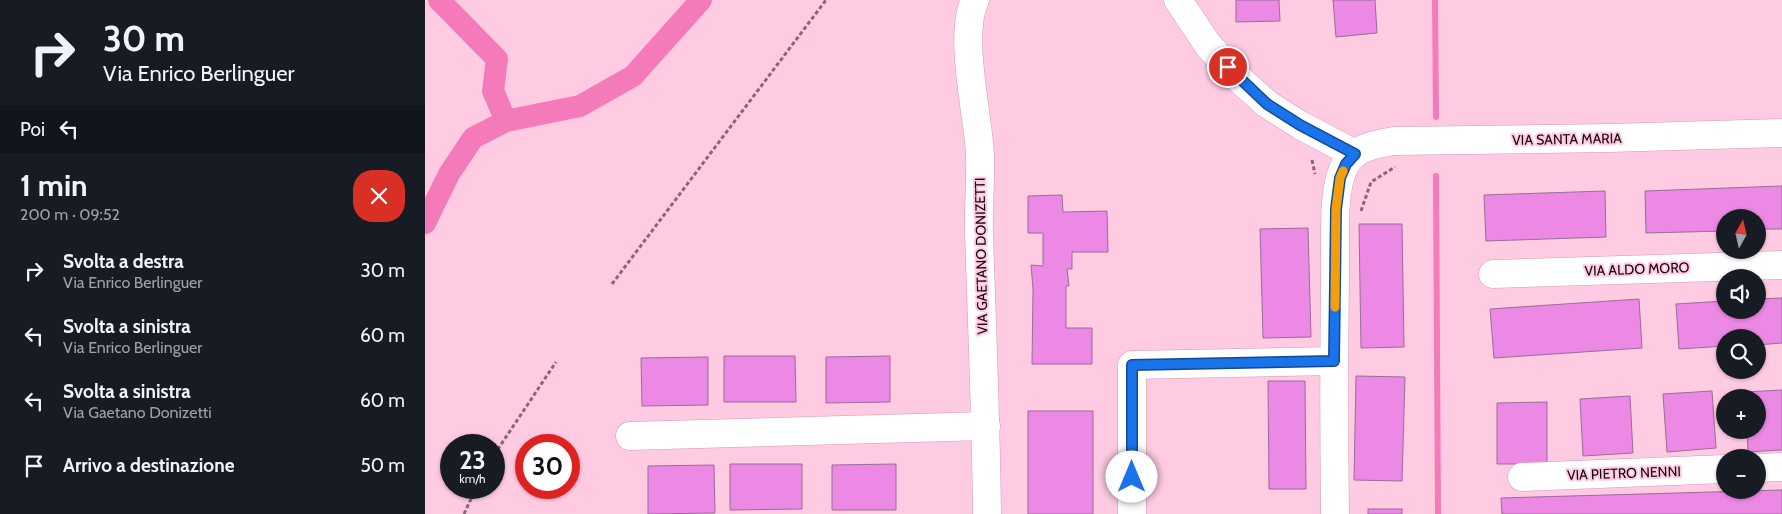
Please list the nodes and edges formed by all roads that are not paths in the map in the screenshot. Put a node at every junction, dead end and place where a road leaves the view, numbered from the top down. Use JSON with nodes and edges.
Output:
{"nodes":[{"id":1,"x":975,"y":0,"type":"edge"},
{"id":2,"x":1178,"y":0,"type":"edge"},
{"id":3,"x":1782,"y":133,"type":"edge"},
{"id":4,"x":1355,"y":154,"type":"junction"},
{"id":5,"x":1782,"y":265,"type":"edge"},
{"id":6,"x":1493,"y":274,"type":"dead end"},
{"id":7,"x":1334,"y":361,"type":"junction"},
{"id":8,"x":987,"y":426,"type":"junction"},
{"id":9,"x":630,"y":436,"type":"dead end"},
{"id":10,"x":1782,"y":467,"type":"edge"},
{"id":11,"x":1766,"y":468,"type":"edge"},
{"id":12,"x":1716,"y":469,"type":"edge"},
{"id":13,"x":1522,"y":476,"type":"dead end"},
{"id":14,"x":987,"y":514,"type":"edge"},
{"id":15,"x":1132,"y":514,"type":"edge"},
{"id":16,"x":1335,"y":514,"type":"edge"}],
"edges":[{"from":1,"to":8,"type":"street","name":"VIA GAETANO DONIZETTI"},
{"from":2,"to":4,"type":"street"},
{"from":3,"to":4,"type":"street","name":"VIA SANTA MARIA"},
{"from":4,"to":7,"type":"street"},
{"from":5,"to":6,"type":"street","name":"VIA ALDO MORO"},
{"from":7,"to":15,"type":"street"},
{"from":7,"to":16,"type":"street"},
{"from":8,"to":9,"type":"street"},
{"from":8,"to":14,"type":"street","name":"VIA GAETANO DONIZETTI"},
{"from":10,"to":11,"type":"street"},
{"from":12,"to":13,"type":"street","name":"VIA PIETRO NENNI"}]}
